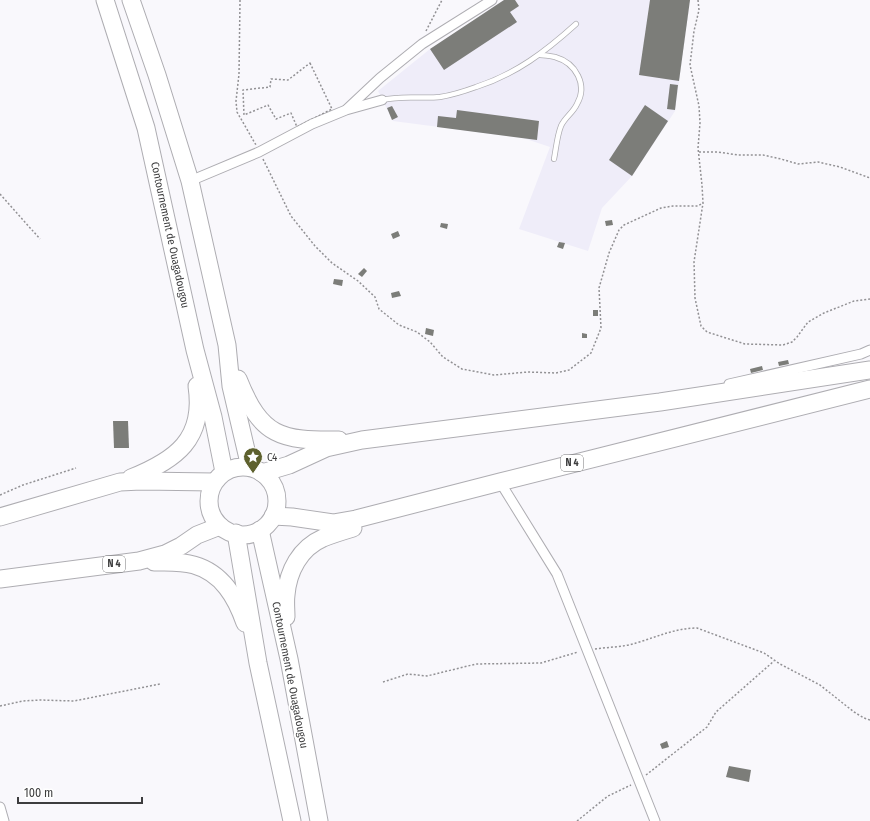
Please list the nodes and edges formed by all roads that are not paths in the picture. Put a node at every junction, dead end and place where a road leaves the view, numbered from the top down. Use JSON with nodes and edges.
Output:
{"nodes":[{"id":1,"x":105,"y":0,"type":"edge"},
{"id":2,"x":131,"y":0,"type":"edge"},
{"id":3,"x":492,"y":0,"type":"edge"},
{"id":4,"x":576,"y":24,"type":"dead end"},
{"id":5,"x":540,"y":55,"type":"junction"},
{"id":6,"x":382,"y":100,"type":"joint"},
{"id":7,"x":346,"y":110,"type":"junction"},
{"id":8,"x":554,"y":159,"type":"dead end"},
{"id":9,"x":190,"y":181,"type":"junction"},
{"id":10,"x":227,"y":345,"type":"junction"},
{"id":11,"x":195,"y":350,"type":"junction"},
{"id":12,"x":870,"y":350,"type":"edge"},
{"id":13,"x":870,"y":370,"type":"edge"},
{"id":14,"x":724,"y":385,"type":"dead end"},
{"id":15,"x":870,"y":389,"type":"edge"},
{"id":16,"x":362,"y":440,"type":"junction"},
{"id":17,"x":256,"y":470,"type":"junction"},
{"id":18,"x":219,"y":477,"type":"junction"},
{"id":19,"x":120,"y":482,"type":"junction"},
{"id":20,"x":500,"y":482,"type":"junction"},
{"id":21,"x":398,"y":509,"type":"junction"},
{"id":22,"x":273,"y":516,"type":"junction"},
{"id":23,"x":0,"y":517,"type":"edge"},
{"id":24,"x":220,"y":526,"type":"junction"},
{"id":25,"x":260,"y":530,"type":"junction"},
{"id":26,"x":236,"y":534,"type":"junction"},
{"id":27,"x":139,"y":561,"type":"junction"},
{"id":28,"x":0,"y":579,"type":"edge"},
{"id":29,"x":288,"y":659,"type":"junction"},
{"id":30,"x":258,"y":663,"type":"junction"},
{"id":31,"x":0,"y":807,"type":"edge"},
{"id":32,"x":4,"y":821,"type":"edge"},
{"id":33,"x":292,"y":821,"type":"edge"},
{"id":34,"x":319,"y":821,"type":"edge"},
{"id":35,"x":655,"y":821,"type":"edge"}],
"edges":[{"from":1,"to":11,"type":"highway","name":"Contournement de Ouagadougou"},
{"from":2,"to":9,"type":"highway"},
{"from":3,"to":7,"type":"street"},
{"from":4,"to":5,"type":"lane"},
{"from":5,"to":6,"type":"lane"},
{"from":5,"to":8,"type":"lane"},
{"from":6,"to":7,"type":"street"},
{"from":7,"to":9,"type":"street"},
{"from":9,"to":10,"type":"highway"},
{"from":10,"to":16,"type":"highway"},
{"from":10,"to":17,"type":"highway"},
{"from":11,"to":18,"type":"highway","name":"Contournement de Ouagadougou"},
{"from":11,"to":19,"type":"highway"},
{"from":12,"to":14,"type":"street"},
{"from":13,"to":16,"type":"highway"},
{"from":15,"to":20,"type":"highway","number":"N 4"},
{"from":16,"to":17,"type":"highway"},
{"from":17,"to":18,"type":"highway"},
{"from":17,"to":22,"type":"highway"},
{"from":18,"to":19,"type":"highway"},
{"from":18,"to":24,"type":"highway"},
{"from":19,"to":23,"type":"highway"},
{"from":20,"to":21,"type":"highway","number":"N 4"},
{"from":20,"to":35,"type":"street"},
{"from":21,"to":22,"type":"highway","number":"N 4"},
{"from":21,"to":29,"type":"highway"},
{"from":22,"to":25,"type":"highway"},
{"from":24,"to":26,"type":"highway"},
{"from":24,"to":27,"type":"highway","number":"N 4"},
{"from":25,"to":26,"type":"highway"},
{"from":25,"to":29,"type":"highway","name":"Contournement de Ouagadougou"},
{"from":26,"to":30,"type":"highway"},
{"from":27,"to":28,"type":"highway","number":"N 4"},
{"from":27,"to":30,"type":"highway"},
{"from":29,"to":34,"type":"highway","name":"Contournement de Ouagadougou"},
{"from":30,"to":33,"type":"highway"},
{"from":31,"to":32,"type":"street"}]}
